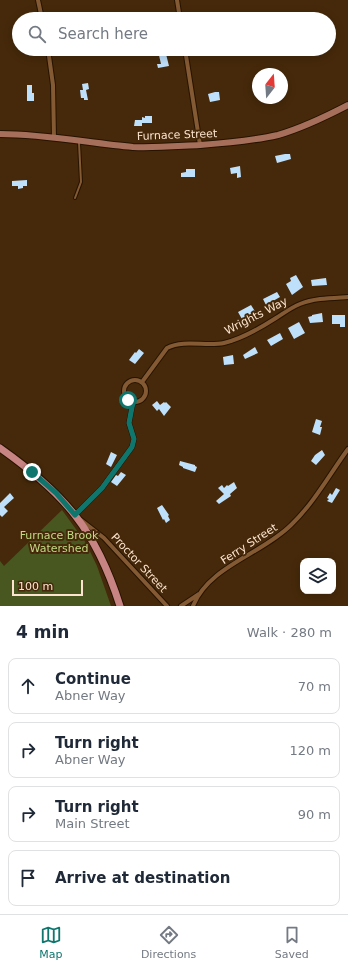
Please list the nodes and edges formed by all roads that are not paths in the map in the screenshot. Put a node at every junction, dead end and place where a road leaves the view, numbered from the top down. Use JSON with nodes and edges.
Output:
{"nodes":[{"id":1,"x":38,"y":0,"type":"edge"},
{"id":2,"x":177,"y":0,"type":"edge"},
{"id":3,"x":41,"y":12,"type":"edge"},
{"id":4,"x":179,"y":12,"type":"edge"},
{"id":5,"x":49,"y":56,"type":"edge"},
{"id":6,"x":186,"y":56,"type":"edge"},
{"id":7,"x":348,"y":106,"type":"edge"},
{"id":8,"x":0,"y":134,"type":"edge"},
{"id":9,"x":54,"y":138,"type":"junction"},
{"id":10,"x":79,"y":140,"type":"junction"},
{"id":11,"x":200,"y":145,"type":"junction"},
{"id":12,"x":75,"y":198,"type":"dead end"},
{"id":13,"x":348,"y":297,"type":"edge"},
{"id":14,"x":142,"y":382,"type":"junction"},
{"id":15,"x":133,"y":402,"type":"junction"},
{"id":16,"x":0,"y":448,"type":"edge"},
{"id":17,"x":348,"y":449,"type":"edge"},
{"id":18,"x":77,"y":517,"type":"junction"},
{"id":19,"x":200,"y":593,"type":"junction"},
{"id":20,"x":120,"y":606,"type":"edge"},
{"id":21,"x":166,"y":606,"type":"edge"},
{"id":22,"x":181,"y":606,"type":"edge"},
{"id":23,"x":193,"y":606,"type":"edge"}],
"edges":[{"from":1,"to":3,"type":"street"},
{"from":2,"to":4,"type":"street"},
{"from":5,"to":9,"type":"street"},
{"from":6,"to":11,"type":"street"},
{"from":7,"to":11,"type":"main road","name":"Furnace Street"},
{"from":8,"to":9,"type":"main road","name":"Furnace Street"},
{"from":9,"to":10,"type":"main road","name":"Furnace Street"},
{"from":10,"to":11,"type":"main road","name":"Furnace Street"},
{"from":10,"to":12,"type":"lane"},
{"from":13,"to":14,"type":"street","name":"Wrights Way"},
{"from":14,"to":15,"type":"street"},
{"from":14,"to":15,"type":"street"},
{"from":15,"to":18,"type":"street"},
{"from":16,"to":18,"type":"main road"},
{"from":17,"to":19,"type":"street","name":"Ferry Street"},
{"from":18,"to":20,"type":"main road"},
{"from":18,"to":21,"type":"street","name":"Proctor Street"},
{"from":19,"to":22,"type":"street","name":"Ferry Street"},
{"from":19,"to":23,"type":"street","name":"Ferry Street"}]}
